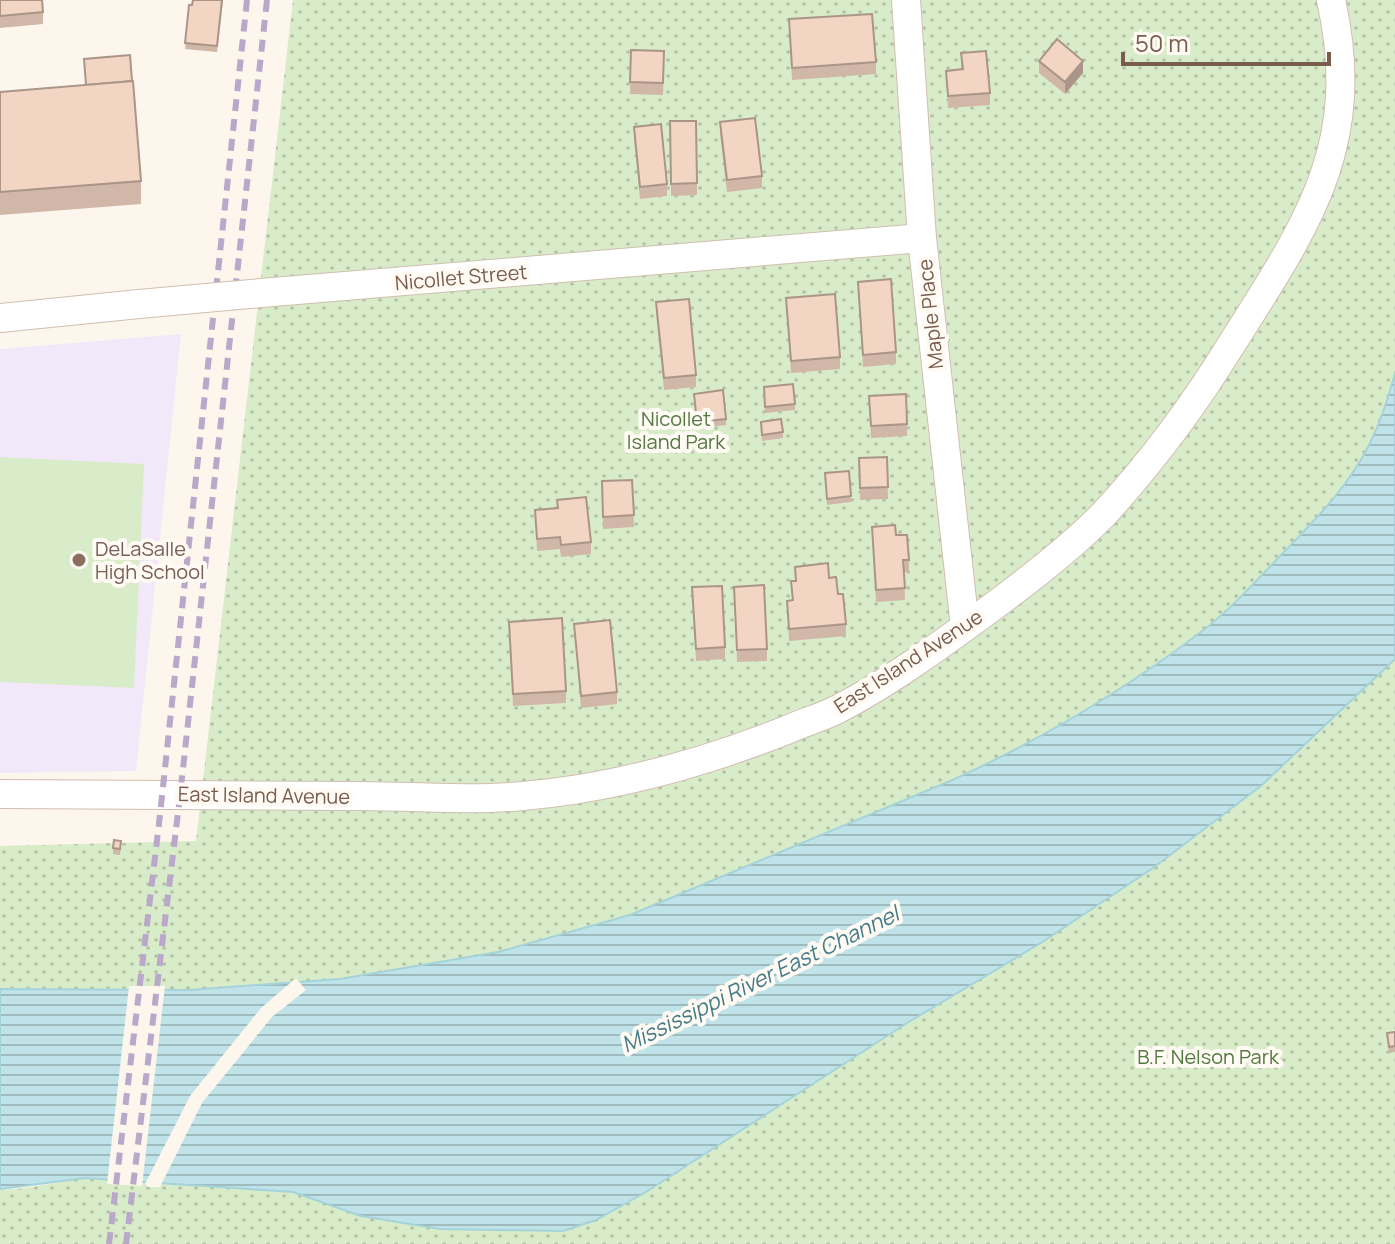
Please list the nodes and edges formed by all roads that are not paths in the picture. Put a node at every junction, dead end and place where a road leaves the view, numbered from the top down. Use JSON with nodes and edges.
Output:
{"nodes":[{"id":1,"x":906,"y":0,"type":"edge"},
{"id":2,"x":1331,"y":0,"type":"edge"},
{"id":3,"x":922,"y":238,"type":"junction"},
{"id":4,"x":0,"y":318,"type":"edge"},
{"id":5,"x":965,"y":627,"type":"junction"},
{"id":6,"x":0,"y":794,"type":"edge"}],
"edges":[{"from":1,"to":3,"type":"street","name":"Maple Place"},
{"from":2,"to":5,"type":"street","name":"East Island Avenue"},
{"from":3,"to":4,"type":"street","name":"Nicollet Street","bridge":true},
{"from":3,"to":5,"type":"street","name":"Maple Place"},
{"from":5,"to":6,"type":"street","name":"East Island Avenue"}]}
